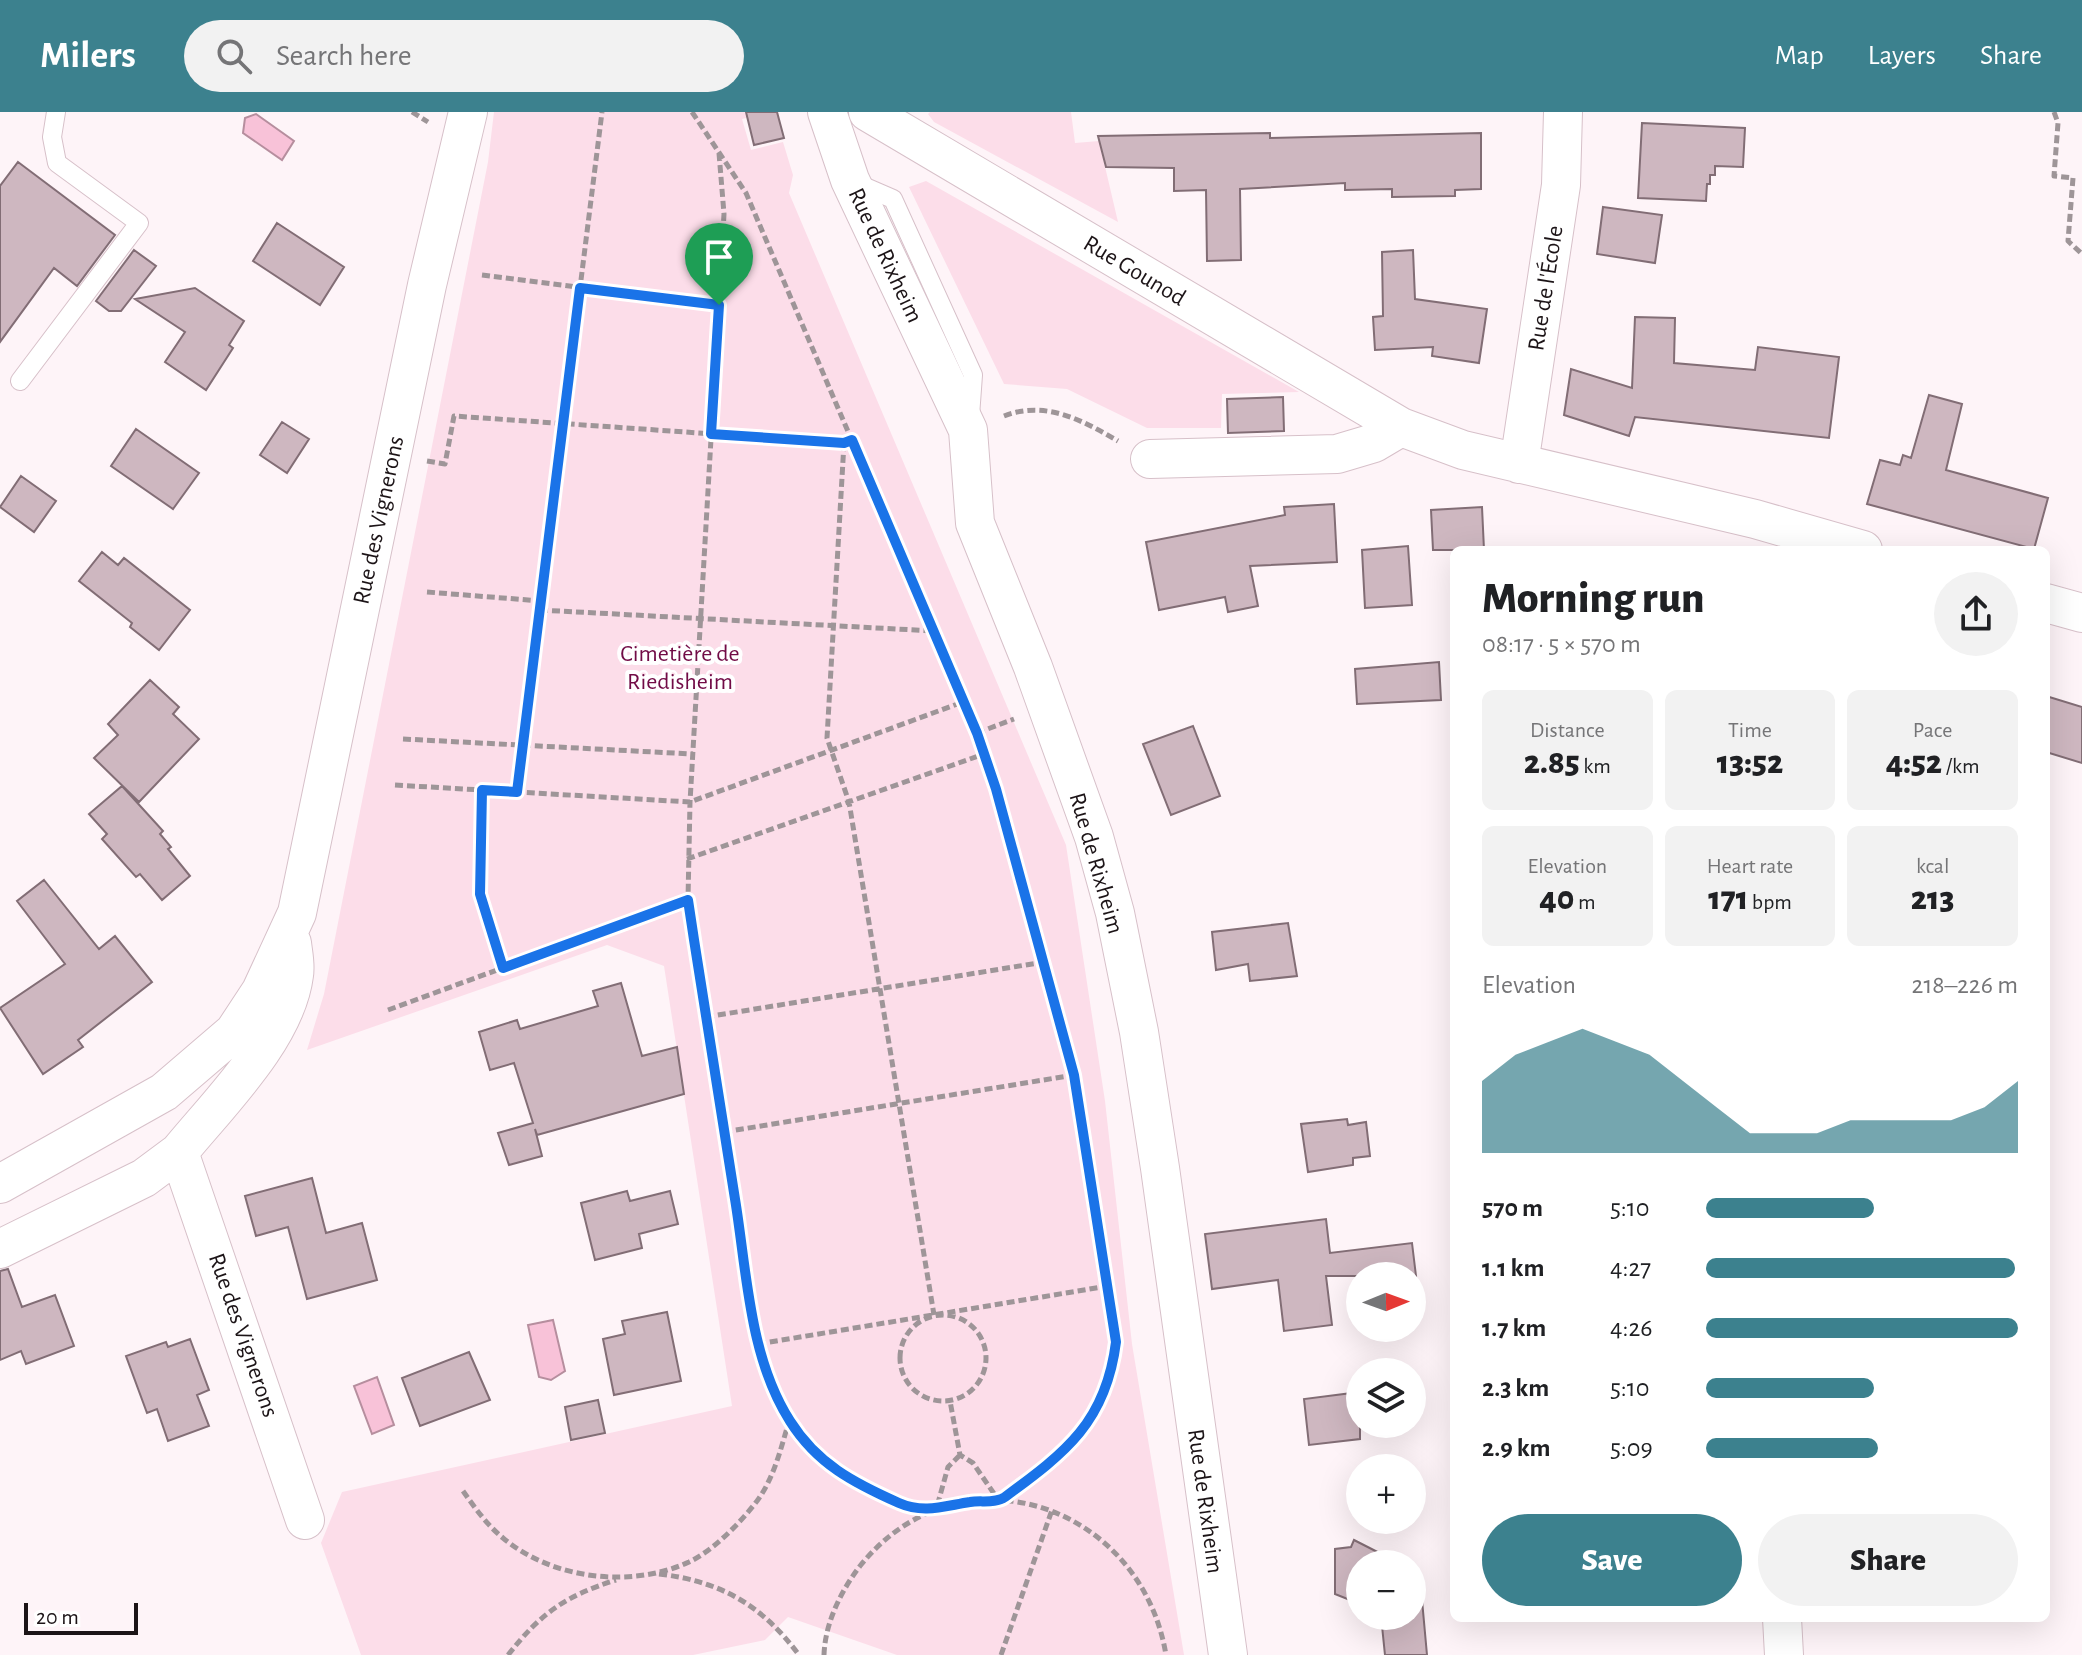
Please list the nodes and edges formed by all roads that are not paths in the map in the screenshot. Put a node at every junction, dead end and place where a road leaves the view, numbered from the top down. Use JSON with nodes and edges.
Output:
{"nodes":[{"id":1,"x":56,"y":112,"type":"edge"},
{"id":2,"x":468,"y":112,"type":"edge"},
{"id":3,"x":827,"y":112,"type":"edge"},
{"id":4,"x":1563,"y":112,"type":"edge"},
{"id":5,"x":877,"y":114,"type":"edge"},
{"id":6,"x":20,"y":381,"type":"dead end"},
{"id":7,"x":1401,"y":427,"type":"junction"},
{"id":8,"x":1150,"y":459,"type":"road end"},
{"id":9,"x":1519,"y":464,"type":"junction"},
{"id":10,"x":1750,"y":534,"type":"edge"},
{"id":11,"x":1835,"y":546,"type":"edge"},
{"id":12,"x":2050,"y":604,"type":"edge"},
{"id":13,"x":2082,"y":613,"type":"edge"},
{"id":14,"x":291,"y":928,"type":"junction"},
{"id":15,"x":179,"y":1152,"type":"junction"},
{"id":16,"x":0,"y":1184,"type":"edge"},
{"id":17,"x":0,"y":1249,"type":"edge"},
{"id":18,"x":305,"y":1520,"type":"dead end"},
{"id":19,"x":1782,"y":1622,"type":"edge"},
{"id":20,"x":1228,"y":1655,"type":"edge"},
{"id":21,"x":1784,"y":1655,"type":"edge"}],
"edges":[{"from":1,"to":6,"type":"lane"},
{"from":2,"to":14,"type":"street","name":"Rue des Vignerons"},
{"from":3,"to":20,"type":"street","name":"Rue de Rixheim"},
{"from":4,"to":9,"type":"street","name":"Rue de l'École"},
{"from":5,"to":7,"type":"street","name":"Rue Gounod"},
{"from":7,"to":8,"type":"street"},
{"from":7,"to":9,"type":"street","name":"Rue Gounod"},
{"from":9,"to":10,"type":"street","name":"Rue Gounod"},
{"from":10,"to":11,"type":"street","name":"Rue Gounod"},
{"from":12,"to":13,"type":"street"},
{"from":14,"to":15,"type":"street","name":"Rue des Vignerons"},
{"from":14,"to":16,"type":"street","name":"Rue des Vignerons"},
{"from":15,"to":17,"type":"street","name":"Rue des Vignerons"},
{"from":15,"to":18,"type":"street","name":"Rue des Vignerons"},
{"from":19,"to":21,"type":"street"}]}
